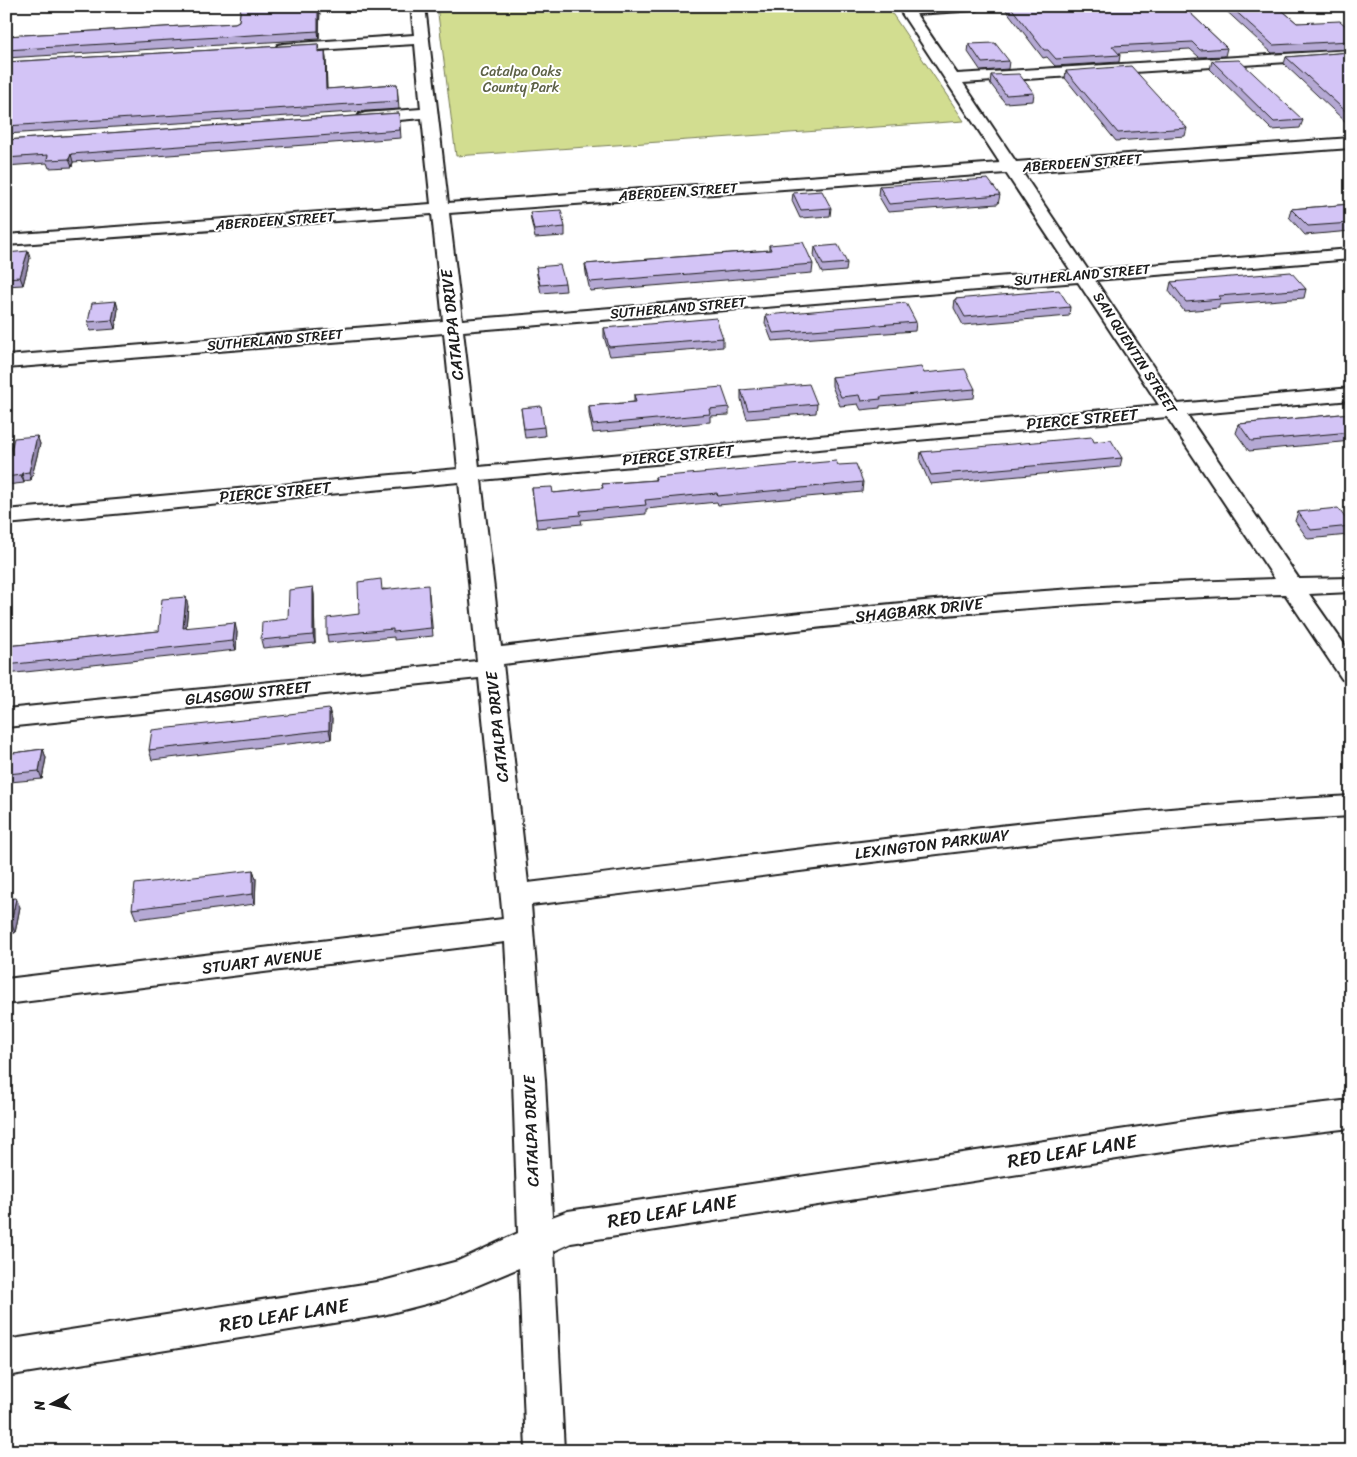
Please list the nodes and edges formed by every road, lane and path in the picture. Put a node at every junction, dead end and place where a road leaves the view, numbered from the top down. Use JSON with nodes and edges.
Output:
{"nodes":[{"id":1,"x":418,"y":6,"type":"edge"},
{"id":2,"x":977,"y":6,"type":"edge"},
{"id":3,"x":906,"y":8,"type":"edge"},
{"id":4,"x":422,"y":39,"type":"junction"},
{"id":5,"x":270,"y":48,"type":"edge"},
{"id":6,"x":1351,"y":54,"type":"edge"},
{"id":7,"x":953,"y":79,"type":"junction"},
{"id":8,"x":431,"y":113,"type":"junction"},
{"id":9,"x":348,"y":119,"type":"edge"},
{"id":10,"x":1351,"y":143,"type":"edge"},
{"id":11,"x":1012,"y":168,"type":"junction"},
{"id":12,"x":440,"y":208,"type":"junction"},
{"id":13,"x":6,"y":240,"type":"edge"},
{"id":14,"x":1351,"y":254,"type":"edge"},
{"id":15,"x":1084,"y":275,"type":"junction"},
{"id":16,"x":453,"y":326,"type":"junction"},
{"id":17,"x":6,"y":362,"type":"edge"},
{"id":18,"x":1351,"y":394,"type":"edge"},
{"id":19,"x":1173,"y":410,"type":"junction"},
{"id":20,"x":468,"y":474,"type":"junction"},
{"id":21,"x":6,"y":517,"type":"edge"},
{"id":22,"x":1351,"y":585,"type":"edge"},
{"id":23,"x":1294,"y":587,"type":"junction"},
{"id":24,"x":489,"y":662,"type":"junction"},
{"id":25,"x":1351,"y":673,"type":"edge"},
{"id":26,"x":6,"y":718,"type":"edge"},
{"id":27,"x":1351,"y":806,"type":"edge"},
{"id":28,"x":516,"y":896,"type":"junction"},
{"id":29,"x":518,"y":930,"type":"junction"},
{"id":30,"x":6,"y":992,"type":"edge"},
{"id":31,"x":1351,"y":1114,"type":"edge"},
{"id":32,"x":535,"y":1241,"type":"junction"},
{"id":33,"x":6,"y":1358,"type":"edge"},
{"id":34,"x":545,"y":1451,"type":"edge"}],
"edges":[{"from":1,"to":4,"type":"street","name":"CATALPA DRIVE"},
{"from":2,"to":3,"type":"street"},
{"from":3,"to":7,"type":"street","name":"SAN QUENTIN STREET"},
{"from":4,"to":5,"type":"street"},
{"from":4,"to":8,"type":"street","name":"CATALPA DRIVE"},
{"from":6,"to":7,"type":"street"},
{"from":7,"to":11,"type":"street","name":"SAN QUENTIN STREET"},
{"from":8,"to":9,"type":"street"},
{"from":8,"to":12,"type":"street","name":"CATALPA DRIVE"},
{"from":10,"to":11,"type":"street","name":"ABERDEEN STREET"},
{"from":11,"to":12,"type":"street","name":"ABERDEEN STREET"},
{"from":11,"to":15,"type":"street","name":"SAN QUENTIN STREET"},
{"from":12,"to":13,"type":"street","name":"ABERDEEN STREET"},
{"from":12,"to":16,"type":"street","name":"CATALPA DRIVE"},
{"from":14,"to":15,"type":"street","name":"SUTHERLAND STREET"},
{"from":15,"to":16,"type":"street","name":"SUTHERLAND STREET"},
{"from":15,"to":19,"type":"street","name":"SAN QUENTIN STREET"},
{"from":16,"to":17,"type":"street","name":"SUTHERLAND STREET"},
{"from":16,"to":20,"type":"street","name":"CATALPA DRIVE"},
{"from":18,"to":19,"type":"street","name":"PIERCE STREET"},
{"from":19,"to":20,"type":"street","name":"PIERCE STREET"},
{"from":19,"to":23,"type":"street","name":"SAN QUENTIN STREET"},
{"from":20,"to":21,"type":"street","name":"PIERCE STREET"},
{"from":20,"to":24,"type":"street","name":"CATALPA DRIVE"},
{"from":22,"to":23,"type":"street","name":"SHAGBARK DRIVE"},
{"from":23,"to":24,"type":"street","name":"SHAGBARK DRIVE"},
{"from":23,"to":25,"type":"street","name":"SAN QUENTIN STREET"},
{"from":24,"to":26,"type":"street","name":"GLASGOW STREET"},
{"from":24,"to":28,"type":"street","name":"CATALPA DRIVE"},
{"from":27,"to":28,"type":"street","name":"LEXINGTON PARKWAY"},
{"from":28,"to":29,"type":"street","name":"CATALPA DRIVE"},
{"from":29,"to":30,"type":"street","name":"STUART AVENUE"},
{"from":29,"to":32,"type":"street","name":"CATALPA DRIVE"},
{"from":31,"to":32,"type":"street","name":"RED LEAF LANE"},
{"from":32,"to":33,"type":"street","name":"RED LEAF LANE"},
{"from":32,"to":34,"type":"street","name":"CATALPA DRIVE"}]}
